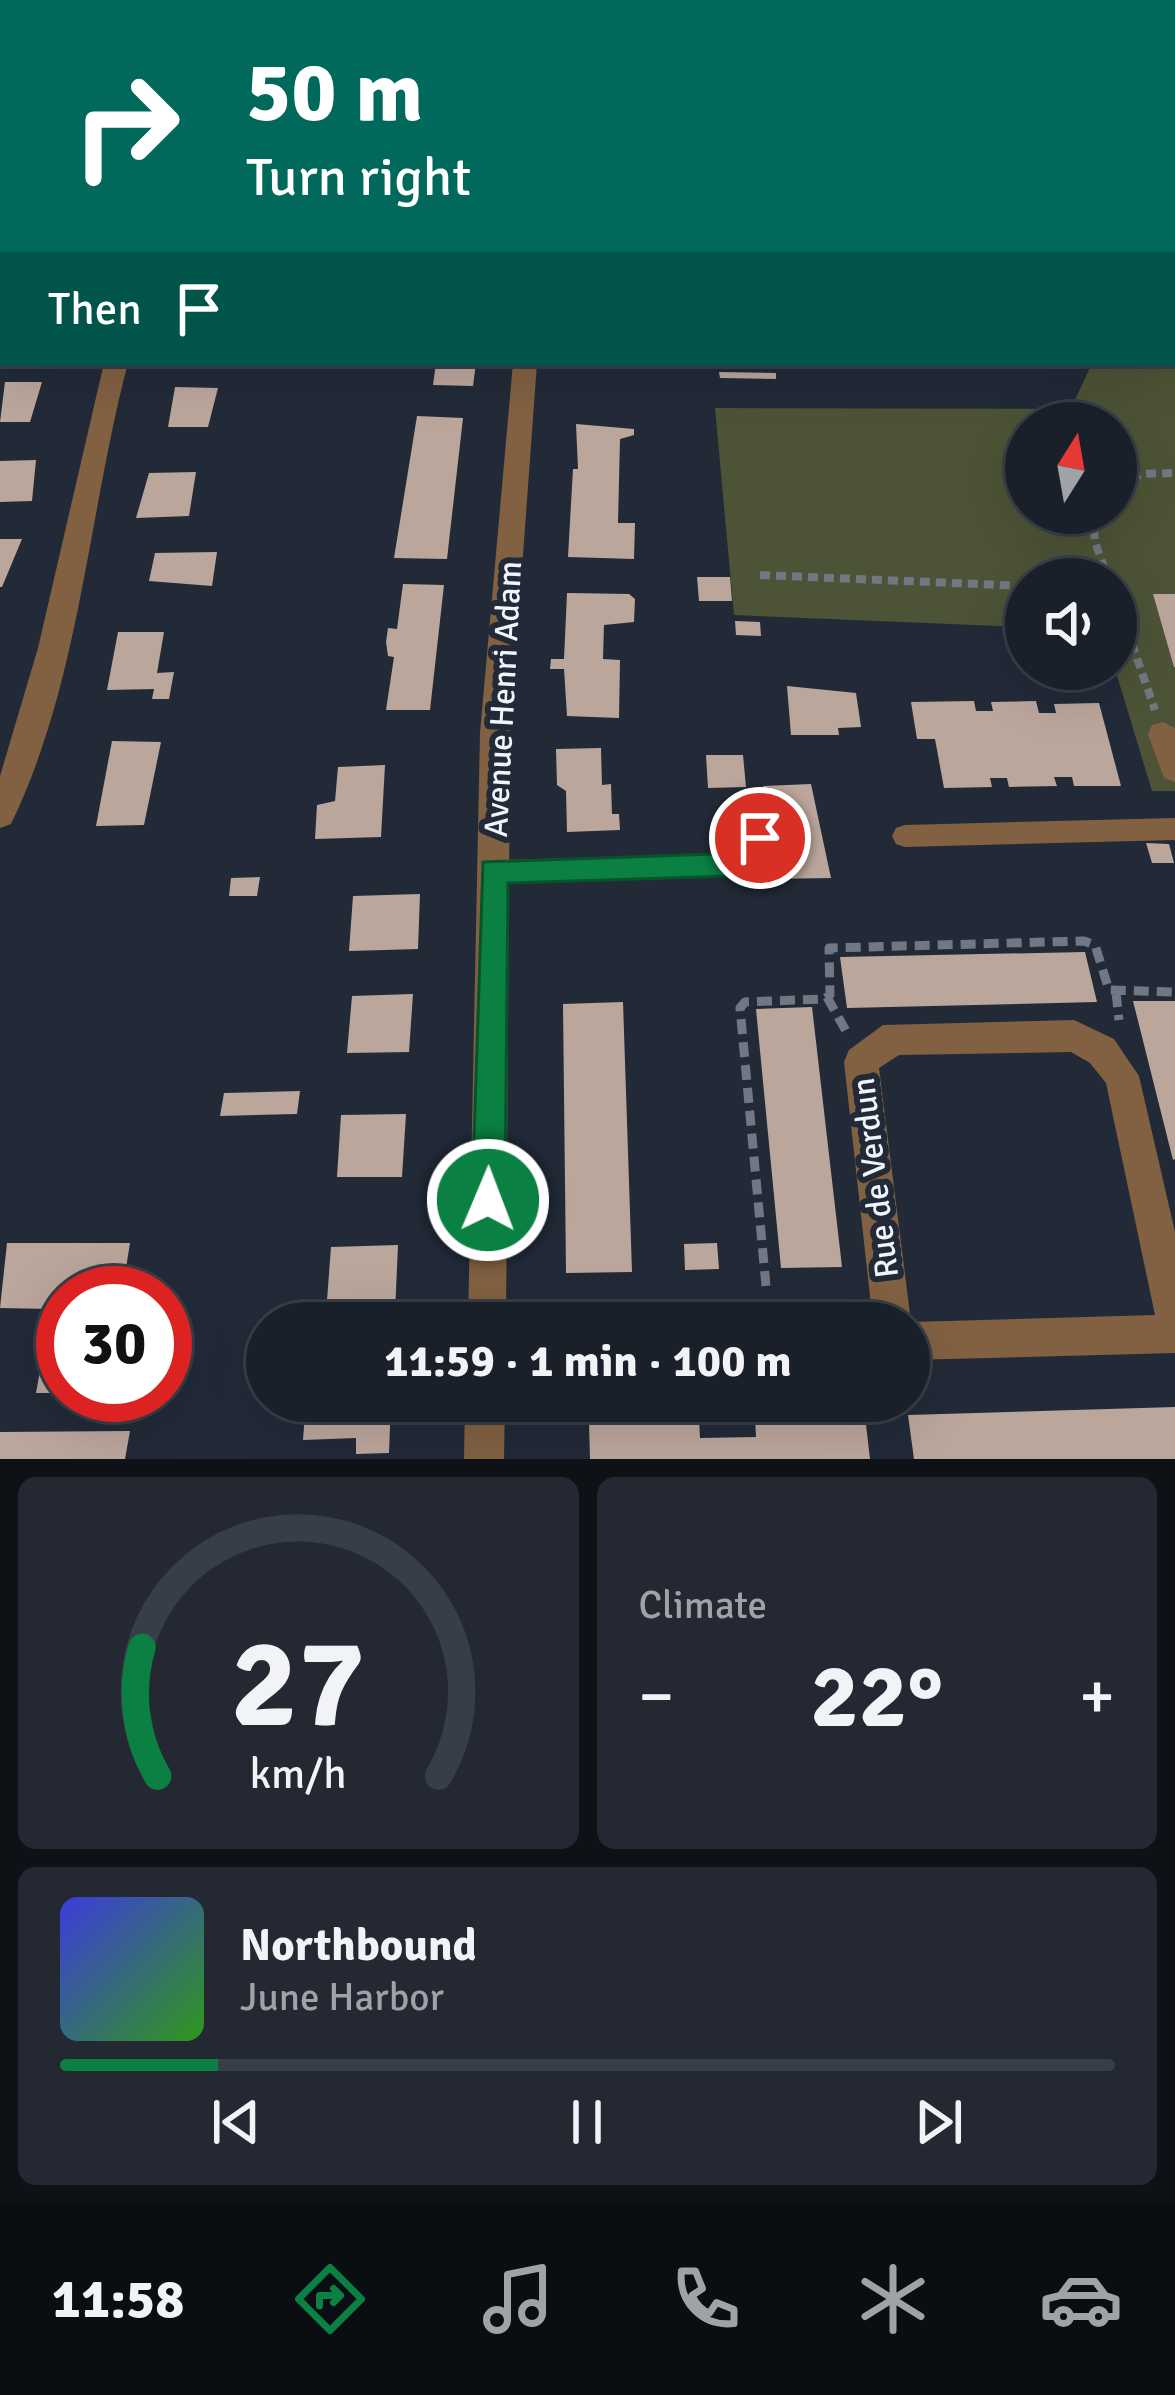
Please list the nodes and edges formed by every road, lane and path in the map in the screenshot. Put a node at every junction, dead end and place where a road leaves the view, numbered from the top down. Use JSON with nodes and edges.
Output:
{"nodes":[{"id":1,"x":115,"y":366,"type":"edge"},
{"id":2,"x":525,"y":366,"type":"edge"},
{"id":3,"x":1175,"y":473,"type":"edge"},
{"id":4,"x":1137,"y":476,"type":"edge"},
{"id":5,"x":760,"y":575,"type":"dead end"},
{"id":6,"x":1005,"y":585,"type":"edge"},
{"id":7,"x":1137,"y":659,"type":"edge"},
{"id":8,"x":1163,"y":734,"type":"joint"},
{"id":9,"x":1175,"y":769,"type":"edge"},
{"id":10,"x":0,"y":814,"type":"edge"},
{"id":11,"x":1175,"y":829,"type":"edge"},
{"id":12,"x":905,"y":836,"type":"dead end"},
{"id":13,"x":760,"y":838,"type":"dead end"},
{"id":14,"x":494,"y":871,"type":"junction"},
{"id":15,"x":487,"y":1302,"type":"edge"},
{"id":16,"x":890,"y":1302,"type":"edge"},
{"id":17,"x":1175,"y":1317,"type":"edge"},
{"id":18,"x":1175,"y":1334,"type":"edge"},
{"id":19,"x":930,"y":1340,"type":"edge"},
{"id":20,"x":485,"y":1422,"type":"edge"},
{"id":21,"x":484,"y":1459,"type":"edge"}],
"edges":[{"from":1,"to":10,"type":"street"},
{"from":2,"to":14,"type":"street","name":"Avenue Henri Adam"},
{"from":3,"to":4,"type":"path"},
{"from":5,"to":6,"type":"path"},
{"from":7,"to":8,"type":"path"},
{"from":8,"to":9,"type":"street"},
{"from":11,"to":12,"type":"lane"},
{"from":13,"to":14,"type":"lane"},
{"from":14,"to":15,"type":"street","name":"Avenue Henri Adam"},
{"from":16,"to":17,"type":"street","name":"Rue de Verdun"},
{"from":18,"to":19,"type":"street"},
{"from":20,"to":21,"type":"street"}]}
